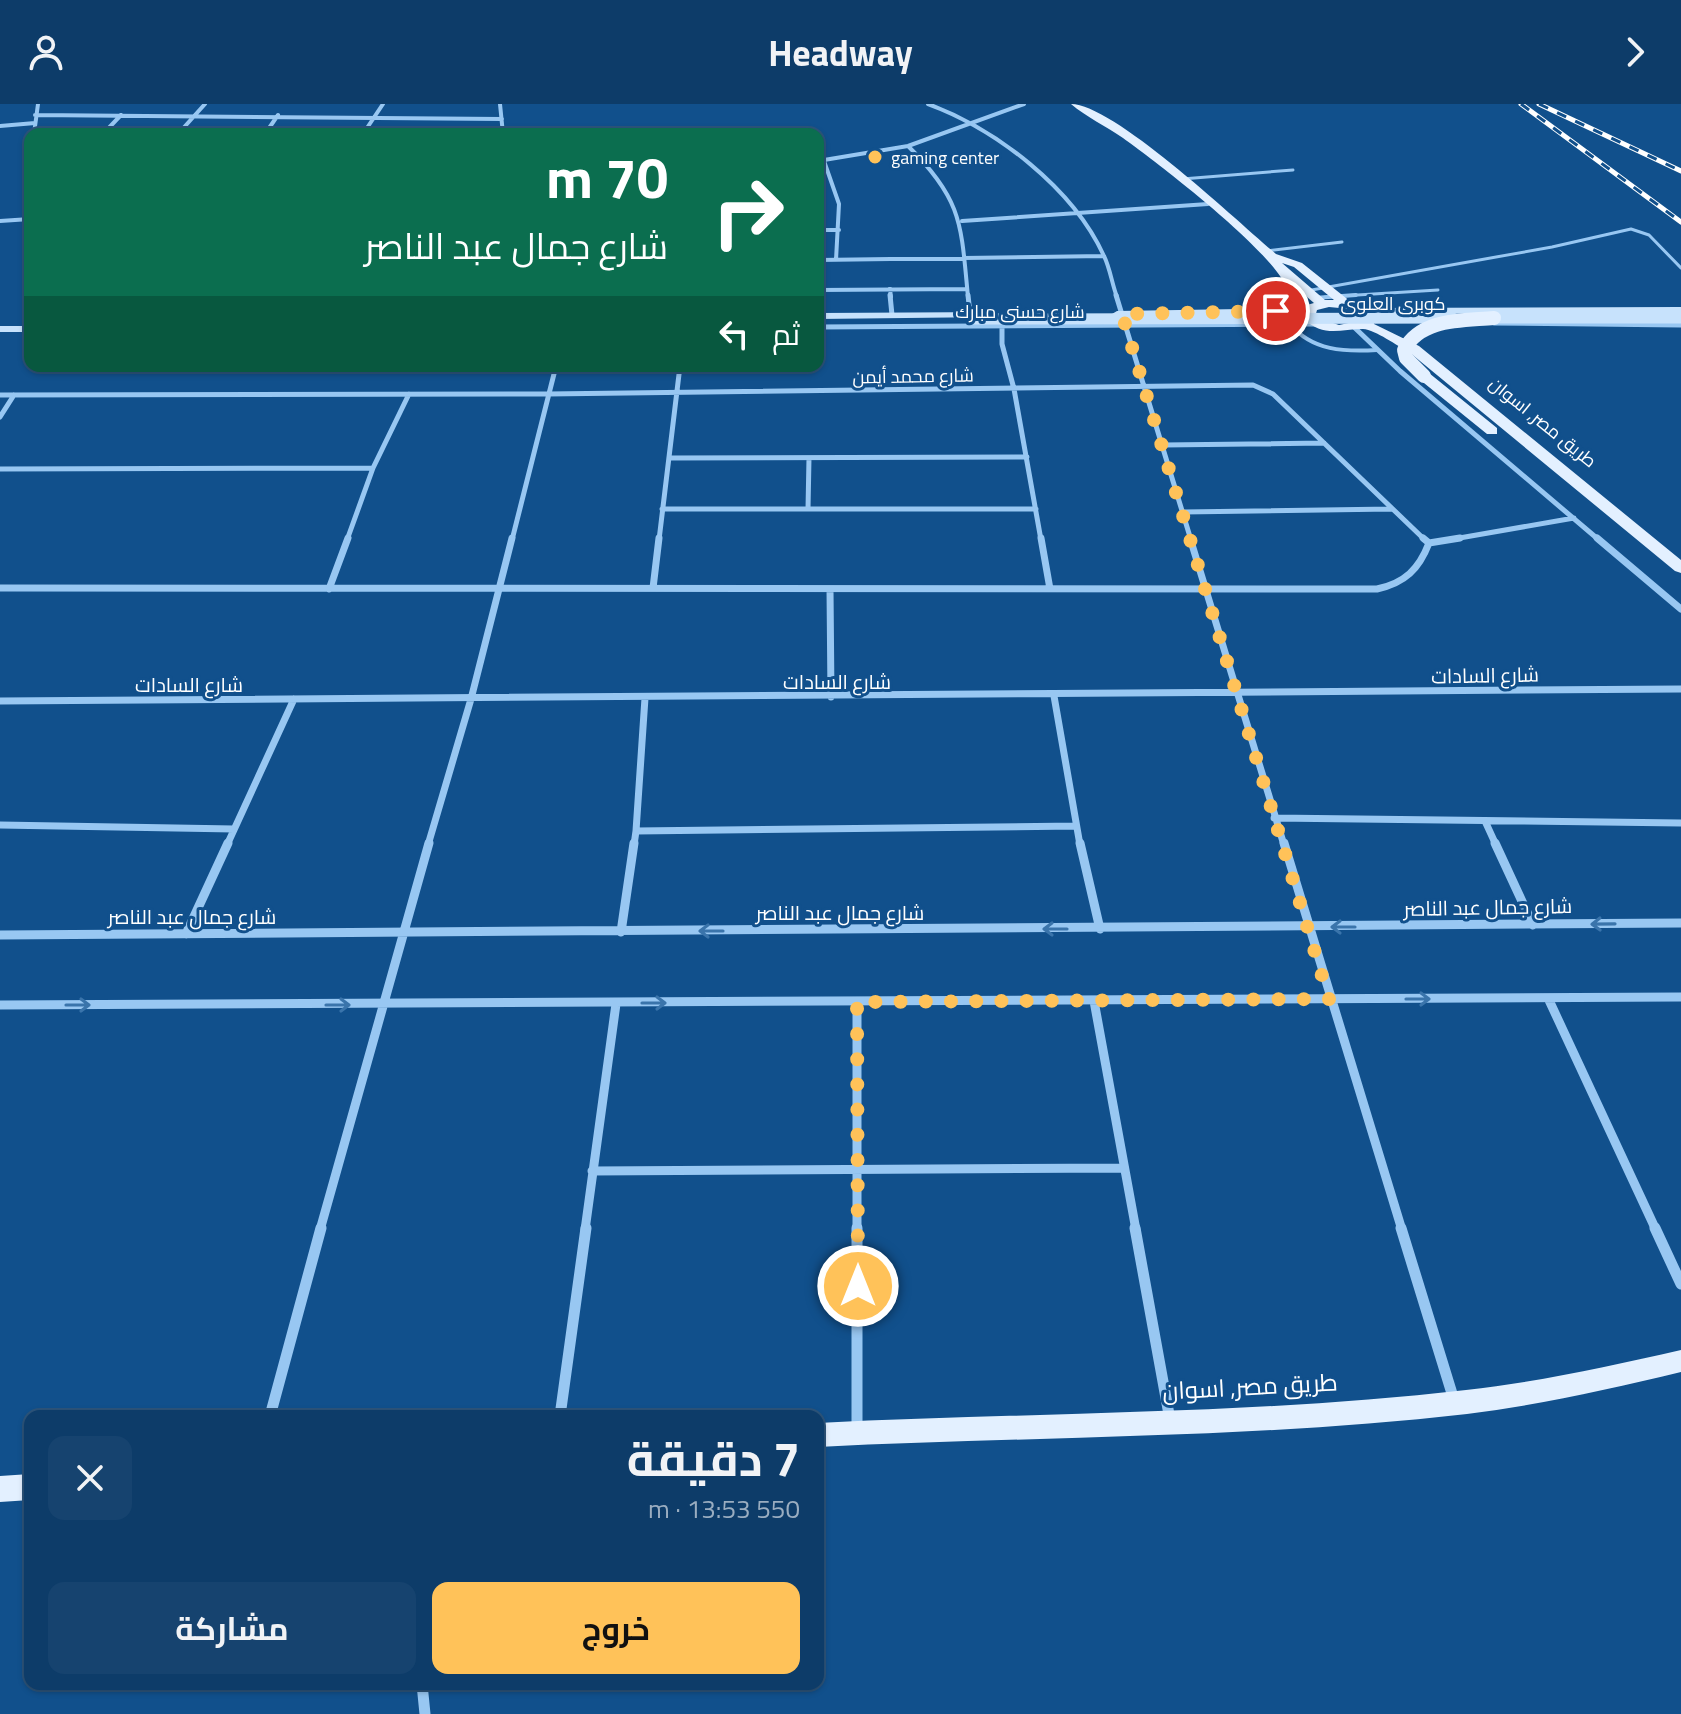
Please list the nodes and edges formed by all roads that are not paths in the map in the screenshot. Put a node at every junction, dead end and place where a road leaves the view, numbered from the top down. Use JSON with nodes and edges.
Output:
{"nodes":[{"id":1,"x":38,"y":104,"type":"edge"},
{"id":2,"x":205,"y":104,"type":"edge"},
{"id":3,"x":383,"y":104,"type":"edge"},
{"id":4,"x":500,"y":104,"type":"edge"},
{"id":5,"x":928,"y":104,"type":"edge"},
{"id":6,"x":1024,"y":104,"type":"edge"},
{"id":7,"x":1076,"y":104,"type":"edge"},
{"id":8,"x":35,"y":115,"type":"junction"},
{"id":9,"x":121,"y":115,"type":"junction"},
{"id":10,"x":195,"y":115,"type":"junction"},
{"id":11,"x":278,"y":115,"type":"junction"},
{"id":12,"x":374,"y":118,"type":"junction"},
{"id":13,"x":502,"y":119,"type":"junction"},
{"id":14,"x":975,"y":122,"type":"junction"},
{"id":15,"x":35,"y":123,"type":"junction"},
{"id":16,"x":0,"y":126,"type":"edge"},
{"id":17,"x":35,"y":128,"type":"edge"},
{"id":18,"x":109,"y":128,"type":"edge"},
{"id":19,"x":183,"y":128,"type":"edge"},
{"id":20,"x":269,"y":128,"type":"edge"},
{"id":21,"x":367,"y":128,"type":"edge"},
{"id":22,"x":503,"y":128,"type":"edge"},
{"id":23,"x":908,"y":146,"type":"junction"},
{"id":24,"x":824,"y":160,"type":"edge"},
{"id":25,"x":824,"y":168,"type":"edge"},
{"id":26,"x":1293,"y":170,"type":"dead end"},
{"id":27,"x":1179,"y":179,"type":"junction"},
{"id":28,"x":1208,"y":204,"type":"junction"},
{"id":29,"x":1078,"y":214,"type":"junction"},
{"id":30,"x":24,"y":219,"type":"edge"},
{"id":31,"x":0,"y":221,"type":"edge"},
{"id":32,"x":962,"y":221,"type":"junction"},
{"id":33,"x":824,"y":230,"type":"edge"},
{"id":34,"x":839,"y":230,"type":"junction"},
{"id":35,"x":1342,"y":242,"type":"dead end"},
{"id":36,"x":1269,"y":253,"type":"junction"},
{"id":37,"x":1104,"y":256,"type":"junction"},
{"id":38,"x":964,"y":258,"type":"junction"},
{"id":39,"x":824,"y":260,"type":"edge"},
{"id":40,"x":836,"y":260,"type":"junction"},
{"id":41,"x":1681,"y":268,"type":"edge"},
{"id":42,"x":1290,"y":277,"type":"junction"},
{"id":43,"x":890,"y":289,"type":"junction"},
{"id":44,"x":967,"y":289,"type":"junction"},
{"id":45,"x":824,"y":290,"type":"edge"},
{"id":46,"x":1438,"y":290,"type":"dead end"},
{"id":47,"x":1336,"y":296,"type":"junction"},
{"id":48,"x":1314,"y":297,"type":"junction"},
{"id":49,"x":1681,"y":310,"type":"edge"},
{"id":50,"x":1245,"y":311,"type":"junction"},
{"id":51,"x":1308,"y":311,"type":"junction"},
{"id":52,"x":1122,"y":314,"type":"junction"},
{"id":53,"x":892,"y":315,"type":"junction"},
{"id":54,"x":972,"y":317,"type":"junction"},
{"id":55,"x":0,"y":318,"type":"edge"},
{"id":56,"x":1494,"y":318,"type":"junction"},
{"id":57,"x":1681,"y":318,"type":"edge"},
{"id":58,"x":824,"y":319,"type":"edge"},
{"id":59,"x":824,"y":319,"type":"edge"},
{"id":60,"x":24,"y":320,"type":"edge"},
{"id":61,"x":24,"y":322,"type":"edge"},
{"id":62,"x":1364,"y":322,"type":"junction"},
{"id":63,"x":1290,"y":324,"type":"junction"},
{"id":64,"x":1318,"y":324,"type":"junction"},
{"id":65,"x":1681,"y":325,"type":"edge"},
{"id":66,"x":1125,"y":326,"type":"junction"},
{"id":67,"x":824,"y":327,"type":"edge"},
{"id":68,"x":1002,"y":327,"type":"junction"},
{"id":69,"x":0,"y":329,"type":"edge"},
{"id":70,"x":1377,"y":350,"type":"junction"},
{"id":71,"x":554,"y":372,"type":"edge"},
{"id":72,"x":680,"y":372,"type":"edge"},
{"id":73,"x":1146,"y":387,"type":"junction"},
{"id":74,"x":1014,"y":389,"type":"junction"},
{"id":75,"x":678,"y":392,"type":"junction"},
{"id":76,"x":409,"y":394,"type":"junction"},
{"id":77,"x":548,"y":394,"type":"junction"},
{"id":78,"x":0,"y":395,"type":"edge"},
{"id":79,"x":14,"y":395,"type":"junction"},
{"id":80,"x":0,"y":417,"type":"edge"},
{"id":81,"x":1324,"y":443,"type":"junction"},
{"id":82,"x":1163,"y":445,"type":"junction"},
{"id":83,"x":1027,"y":457,"type":"junction"},
{"id":84,"x":669,"y":458,"type":"junction"},
{"id":85,"x":809,"y":458,"type":"junction"},
{"id":86,"x":373,"y":468,"type":"junction"},
{"id":87,"x":0,"y":469,"type":"edge"},
{"id":88,"x":662,"y":509,"type":"junction"},
{"id":89,"x":808,"y":509,"type":"junction"},
{"id":90,"x":1036,"y":509,"type":"junction"},
{"id":91,"x":1393,"y":509,"type":"junction"},
{"id":92,"x":1183,"y":512,"type":"junction"},
{"id":93,"x":1574,"y":518,"type":"junction"},
{"id":94,"x":1429,"y":543,"type":"junction"},
{"id":95,"x":1681,"y":568,"type":"edge"},
{"id":96,"x":1681,"y":585,"type":"edge"},
{"id":97,"x":0,"y":588,"type":"edge"},
{"id":98,"x":498,"y":588,"type":"junction"},
{"id":99,"x":653,"y":588,"type":"junction"},
{"id":100,"x":1205,"y":588,"type":"junction"},
{"id":101,"x":329,"y":589,"type":"junction"},
{"id":102,"x":830,"y":589,"type":"junction"},
{"id":103,"x":1050,"y":589,"type":"junction"},
{"id":104,"x":1681,"y":609,"type":"edge"},
{"id":105,"x":1679,"y":688,"type":"edge"},
{"id":106,"x":1237,"y":695,"type":"junction"},
{"id":107,"x":1054,"y":696,"type":"junction"},
{"id":108,"x":831,"y":697,"type":"junction"},
{"id":109,"x":645,"y":698,"type":"junction"},
{"id":110,"x":294,"y":699,"type":"junction"},
{"id":111,"x":471,"y":699,"type":"junction"},
{"id":112,"x":0,"y":701,"type":"edge"},
{"id":113,"x":1274,"y":818,"type":"junction"},
{"id":114,"x":1485,"y":821,"type":"junction"},
{"id":115,"x":1681,"y":823,"type":"edge"},
{"id":116,"x":0,"y":825,"type":"edge"},
{"id":117,"x":1076,"y":826,"type":"junction"},
{"id":118,"x":234,"y":829,"type":"junction"},
{"id":119,"x":636,"y":831,"type":"junction"},
{"id":120,"x":1681,"y":923,"type":"edge"},
{"id":121,"x":1533,"y":925,"type":"junction"},
{"id":122,"x":1307,"y":927,"type":"junction"},
{"id":123,"x":1100,"y":929,"type":"junction"},
{"id":124,"x":621,"y":932,"type":"junction"},
{"id":125,"x":402,"y":933,"type":"junction"},
{"id":126,"x":186,"y":934,"type":"junction"},
{"id":127,"x":0,"y":935,"type":"edge"},
{"id":128,"x":1681,"y":997,"type":"edge"},
{"id":129,"x":1548,"y":998,"type":"junction"},
{"id":130,"x":1329,"y":999,"type":"junction"},
{"id":131,"x":1094,"y":1001,"type":"junction"},
{"id":132,"x":857,"y":1002,"type":"junction"},
{"id":133,"x":616,"y":1004,"type":"junction"},
{"id":134,"x":0,"y":1005,"type":"edge"},
{"id":135,"x":381,"y":1005,"type":"junction"},
{"id":136,"x":1124,"y":1168,"type":"junction"},
{"id":137,"x":859,"y":1169,"type":"junction"},
{"id":138,"x":592,"y":1171,"type":"junction"},
{"id":139,"x":1681,"y":1284,"type":"edge"},
{"id":140,"x":1681,"y":1361,"type":"edge"},
{"id":141,"x":1455,"y":1405,"type":"junction"},
{"id":142,"x":272,"y":1410,"type":"edge"},
{"id":143,"x":561,"y":1410,"type":"edge"},
{"id":144,"x":1170,"y":1421,"type":"junction"},
{"id":145,"x":857,"y":1433,"type":"junction"},
{"id":146,"x":824,"y":1435,"type":"edge"},
{"id":147,"x":24,"y":1487,"type":"edge"},
{"id":148,"x":0,"y":1489,"type":"edge"},
{"id":149,"x":423,"y":1690,"type":"edge"},
{"id":150,"x":425,"y":1714,"type":"edge"}],
"edges":[{"from":1,"to":8,"type":"street"},
{"from":2,"to":10,"type":"street"},
{"from":3,"to":12,"type":"street"},
{"from":4,"to":13,"type":"street"},
{"from":5,"to":14,"type":"street"},
{"from":6,"to":14,"type":"street"},
{"from":7,"to":27,"type":"main road"},
{"from":8,"to":9,"type":"street"},
{"from":8,"to":15,"type":"street"},
{"from":9,"to":10,"type":"street"},
{"from":9,"to":18,"type":"street"},
{"from":10,"to":11,"type":"street"},
{"from":10,"to":19,"type":"street"},
{"from":11,"to":12,"type":"street"},
{"from":11,"to":20,"type":"street"},
{"from":12,"to":13,"type":"street"},
{"from":12,"to":21,"type":"street"},
{"from":13,"to":22,"type":"street"},
{"from":14,"to":23,"type":"street"},
{"from":14,"to":29,"type":"street"},
{"from":15,"to":16,"type":"street"},
{"from":15,"to":17,"type":"street"},
{"from":23,"to":24,"type":"street"},
{"from":23,"to":32,"type":"street"},
{"from":25,"to":34,"type":"street"},
{"from":26,"to":27,"type":"lane"},
{"from":27,"to":28,"type":"main road"},
{"from":28,"to":29,"type":"street"},
{"from":28,"to":36,"type":"main road"},
{"from":29,"to":32,"type":"street"},
{"from":29,"to":37,"type":"street"},
{"from":30,"to":31,"type":"street"},
{"from":32,"to":38,"type":"street"},
{"from":33,"to":34,"type":"street"},
{"from":34,"to":40,"type":"street"},
{"from":35,"to":36,"type":"lane"},
{"from":36,"to":42,"type":"main road"},
{"from":36,"to":47,"type":"main road"},
{"from":37,"to":38,"type":"street"},
{"from":37,"to":52,"type":"street"},
{"from":38,"to":40,"type":"street"},
{"from":38,"to":44,"type":"street"},
{"from":39,"to":40,"type":"street"},
{"from":41,"to":47,"type":"lane"},
{"from":42,"to":48,"type":"main road"},
{"from":42,"to":50,"type":"main road"},
{"from":43,"to":44,"type":"street"},
{"from":43,"to":45,"type":"street"},
{"from":43,"to":53,"type":"street"},
{"from":44,"to":54,"type":"street"},
{"from":46,"to":47,"type":"lane"},
{"from":47,"to":48,"type":"main road"},
{"from":47,"to":48,"type":"lane"},
{"from":47,"to":62,"type":"main road","name":"طريق مصر, اسوان"},
{"from":48,"to":51,"type":"main road"},
{"from":49,"to":62,"type":"main road"},
{"from":50,"to":51,"type":"main road","name":"شارع حسنى مبارك"},
{"from":50,"to":52,"type":"main road","name":"شارع حسنى مبارك"},
{"from":51,"to":64,"type":"main road"},
{"from":52,"to":54,"type":"main road","name":"شارع حسنى مبارك"},
{"from":52,"to":66,"type":"street"},
{"from":53,"to":54,"type":"main road","name":"شارع حسنى مبارك"},
{"from":53,"to":59,"type":"main road","name":"شارع حسنى مبارك"},
{"from":54,"to":56,"type":"main road","name":"كوبرى العلوى","bridge":true},
{"from":54,"to":58,"type":"main road","name":"كوبرى العلوى"},
{"from":55,"to":60,"type":"main road"},
{"from":56,"to":57,"type":"main road","name":"كوبرى العلوى","bridge":true},
{"from":56,"to":96,"type":"main road","bridge":true},
{"from":61,"to":69,"type":"main road"},
{"from":62,"to":64,"type":"main road"},
{"from":62,"to":65,"type":"street"},
{"from":62,"to":70,"type":"street"},
{"from":62,"to":95,"type":"main road","name":"طريق مصر, اسوان"},
{"from":63,"to":64,"type":"street","name":"شارع حسنى مبارك"},
{"from":63,"to":66,"type":"street","name":"شارع حسنى مبارك"},
{"from":63,"to":70,"type":"lane"},
{"from":66,"to":68,"type":"street","name":"شارع حسنى مبارك"},
{"from":66,"to":73,"type":"street"},
{"from":67,"to":68,"type":"street","name":"شارع حسنى مبارك"},
{"from":68,"to":74,"type":"street"},
{"from":70,"to":93,"type":"street"},
{"from":71,"to":77,"type":"street"},
{"from":72,"to":75,"type":"street"},
{"from":73,"to":74,"type":"street","name":"شارع محمد أيمن"},
{"from":73,"to":81,"type":"street","name":"شارع محمد أيمن"},
{"from":73,"to":82,"type":"street"},
{"from":74,"to":75,"type":"street","name":"شارع محمد أيمن"},
{"from":74,"to":83,"type":"street"},
{"from":75,"to":77,"type":"street","name":"شارع محمد أيمن"},
{"from":75,"to":84,"type":"street"},
{"from":76,"to":77,"type":"street","name":"شارع محمد أيمن"},
{"from":76,"to":79,"type":"street","name":"شارع محمد أيمن"},
{"from":76,"to":86,"type":"street"},
{"from":77,"to":98,"type":"street"},
{"from":78,"to":79,"type":"street","name":"شارع محمد أيمن"},
{"from":79,"to":80,"type":"street"},
{"from":81,"to":82,"type":"street"},
{"from":81,"to":91,"type":"street","name":"شارع محمد أيمن"},
{"from":82,"to":92,"type":"street"},
{"from":83,"to":85,"type":"street"},
{"from":83,"to":90,"type":"street"},
{"from":84,"to":85,"type":"street"},
{"from":84,"to":88,"type":"street"},
{"from":85,"to":89,"type":"street"},
{"from":86,"to":87,"type":"street"},
{"from":86,"to":101,"type":"street"},
{"from":88,"to":89,"type":"street"},
{"from":88,"to":99,"type":"street"},
{"from":89,"to":90,"type":"street"},
{"from":90,"to":103,"type":"street"},
{"from":91,"to":92,"type":"street"},
{"from":91,"to":94,"type":"street","name":"شارع محمد أيمن"},
{"from":92,"to":100,"type":"street"},
{"from":93,"to":94,"type":"street"},
{"from":93,"to":104,"type":"street"},
{"from":94,"to":100,"type":"street"},
{"from":97,"to":101,"type":"street"},
{"from":98,"to":99,"type":"street"},
{"from":98,"to":101,"type":"street"},
{"from":98,"to":111,"type":"street"},
{"from":99,"to":102,"type":"street"},
{"from":100,"to":103,"type":"street"},
{"from":100,"to":106,"type":"street"},
{"from":102,"to":103,"type":"street"},
{"from":102,"to":108,"type":"street"},
{"from":105,"to":106,"type":"street","name":"شارع السادات"},
{"from":106,"to":107,"type":"street","name":"شارع السادات"},
{"from":106,"to":113,"type":"street"},
{"from":107,"to":108,"type":"street","name":"شارع السادات"},
{"from":107,"to":117,"type":"street"},
{"from":108,"to":109,"type":"street","name":"شارع السادات"},
{"from":109,"to":111,"type":"street","name":"شارع السادات"},
{"from":109,"to":119,"type":"street"},
{"from":110,"to":111,"type":"street","name":"شارع السادات"},
{"from":110,"to":112,"type":"street","name":"شارع السادات"},
{"from":110,"to":118,"type":"street"},
{"from":111,"to":125,"type":"street"},
{"from":113,"to":114,"type":"street"},
{"from":113,"to":122,"type":"street"},
{"from":114,"to":115,"type":"street"},
{"from":114,"to":121,"type":"street"},
{"from":116,"to":118,"type":"street"},
{"from":117,"to":119,"type":"street"},
{"from":117,"to":123,"type":"street"},
{"from":118,"to":126,"type":"street"},
{"from":119,"to":124,"type":"street"},
{"from":120,"to":121,"type":"street","name":"شارع جمال عبد الناصر","one_way":true},
{"from":121,"to":122,"type":"street","name":"شارع جمال عبد الناصر","one_way":true},
{"from":122,"to":123,"type":"street","name":"شارع جمال عبد الناصر"},
{"from":122,"to":130,"type":"street"},
{"from":123,"to":124,"type":"street","name":"شارع جمال عبد الناصر","one_way":true},
{"from":124,"to":125,"type":"street","name":"شارع جمال عبد الناصر"},
{"from":125,"to":126,"type":"street","name":"شارع جمال عبد الناصر"},
{"from":125,"to":135,"type":"street"},
{"from":126,"to":127,"type":"street","name":"شارع جمال عبد الناصر"},
{"from":128,"to":129,"type":"street"},
{"from":130,"to":129,"type":"street","one_way":true},
{"from":129,"to":139,"type":"street"},
{"from":130,"to":131,"type":"street"},
{"from":130,"to":141,"type":"street"},
{"from":131,"to":132,"type":"street"},
{"from":131,"to":136,"type":"street"},
{"from":133,"to":132,"type":"street","one_way":true},
{"from":132,"to":137,"type":"street"},
{"from":133,"to":135,"type":"street"},
{"from":133,"to":138,"type":"street"},
{"from":134,"to":135,"type":"street","one_way":true},
{"from":135,"to":142,"type":"street"},
{"from":136,"to":137,"type":"street"},
{"from":136,"to":144,"type":"street"},
{"from":137,"to":138,"type":"street"},
{"from":137,"to":145,"type":"street"},
{"from":138,"to":143,"type":"street"},
{"from":140,"to":141,"type":"main road","name":"طريق مصر, اسوان"},
{"from":141,"to":144,"type":"main road","name":"طريق مصر, اسوان"},
{"from":144,"to":145,"type":"main road","name":"طريق مصر, اسوان"},
{"from":145,"to":146,"type":"main road","name":"طريق مصر, اسوان"},
{"from":147,"to":148,"type":"main road"},
{"from":149,"to":150,"type":"street"}]}
